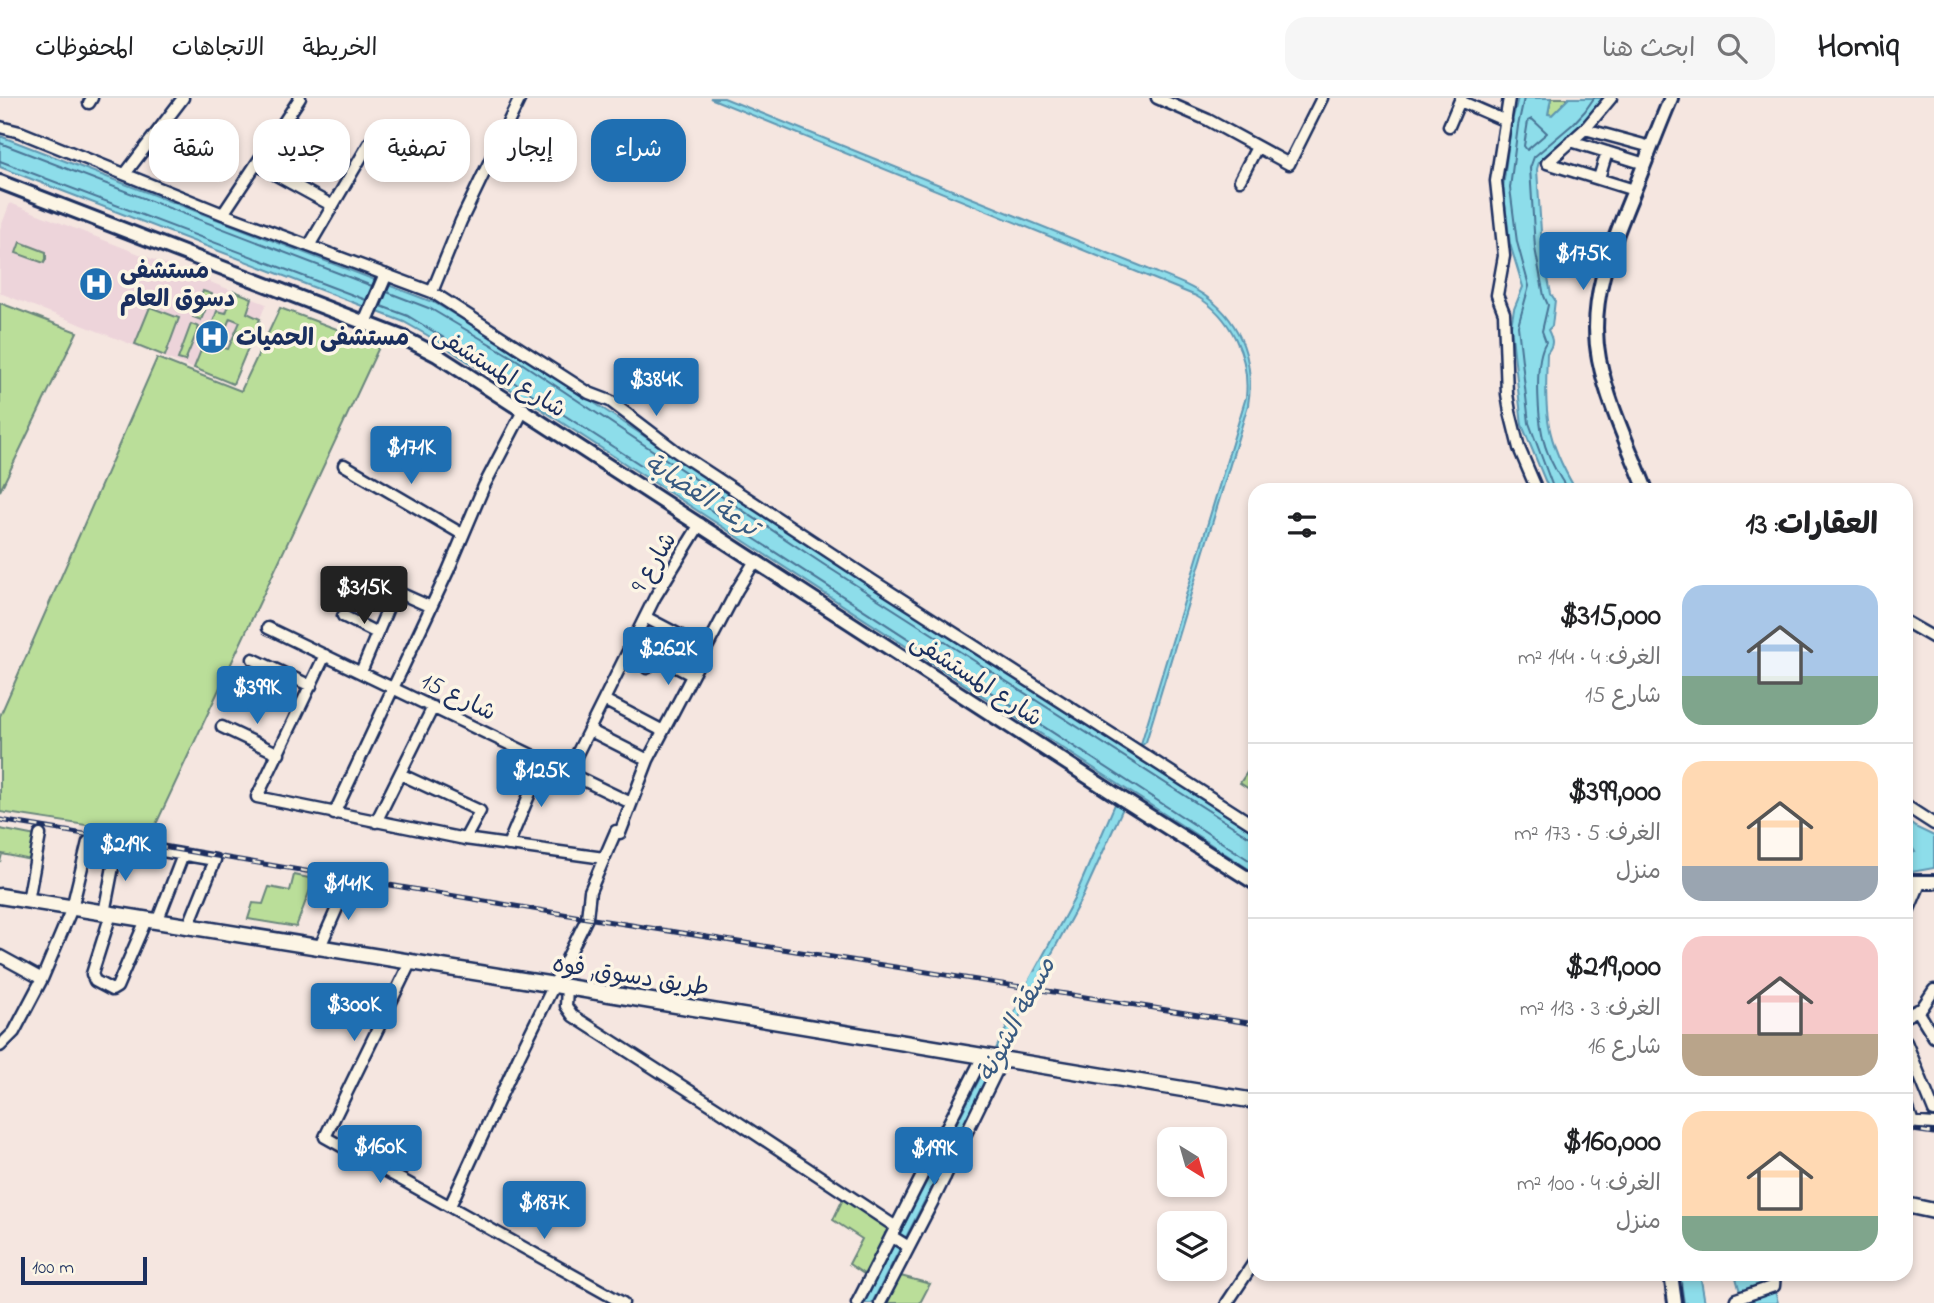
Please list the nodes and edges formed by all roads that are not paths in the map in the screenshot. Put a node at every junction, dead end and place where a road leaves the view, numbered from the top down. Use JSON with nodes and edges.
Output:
{"nodes":[{"id":1,"x":183,"y":98,"type":"edge"},
{"id":2,"x":300,"y":98,"type":"edge"},
{"id":3,"x":520,"y":98,"type":"edge"},
{"id":4,"x":1157,"y":98,"type":"edge"},
{"id":5,"x":1322,"y":98,"type":"edge"},
{"id":6,"x":1509,"y":98,"type":"edge"},
{"id":7,"x":1611,"y":98,"type":"edge"},
{"id":8,"x":1671,"y":98,"type":"edge"},
{"id":9,"x":1461,"y":99,"type":"edge"},
{"id":10,"x":286,"y":119,"type":"edge"},
{"id":11,"x":1506,"y":121,"type":"junction"},
{"id":12,"x":1449,"y":126,"type":"dead end"},
{"id":13,"x":0,"y":127,"type":"edge"},
{"id":14,"x":1585,"y":129,"type":"junction"},
{"id":15,"x":1571,"y":141,"type":"junction"},
{"id":16,"x":1257,"y":147,"type":"junction"},
{"id":17,"x":1651,"y":147,"type":"junction"},
{"id":18,"x":364,"y":152,"type":"edge"},
{"id":19,"x":1607,"y":152,"type":"junction"},
{"id":20,"x":1645,"y":164,"type":"junction"},
{"id":21,"x":253,"y":169,"type":"edge"},
{"id":22,"x":125,"y":174,"type":"junction"},
{"id":23,"x":1599,"y":178,"type":"junction"},
{"id":24,"x":1240,"y":180,"type":"dead end"},
{"id":25,"x":0,"y":182,"type":"edge"},
{"id":26,"x":289,"y":182,"type":"edge"},
{"id":27,"x":1634,"y":190,"type":"junction"},
{"id":28,"x":333,"y":206,"type":"junction"},
{"id":29,"x":223,"y":214,"type":"junction"},
{"id":30,"x":309,"y":246,"type":"junction"},
{"id":31,"x":384,"y":278,"type":"junction"},
{"id":32,"x":432,"y":292,"type":"junction"},
{"id":33,"x":366,"y":319,"type":"junction"},
{"id":34,"x":524,"y":409,"type":"junction"},
{"id":35,"x":344,"y":465,"type":"dead end"},
{"id":36,"x":1534,"y":483,"type":"edge"},
{"id":37,"x":1643,"y":483,"type":"edge"},
{"id":38,"x":700,"y":524,"type":"junction"},
{"id":39,"x":462,"y":534,"type":"junction"},
{"id":40,"x":755,"y":561,"type":"junction"},
{"id":41,"x":431,"y":607,"type":"junction"},
{"id":42,"x":343,"y":616,"type":"dead end"},
{"id":43,"x":645,"y":617,"type":"junction"},
{"id":44,"x":1913,"y":626,"type":"edge"},
{"id":45,"x":268,"y":628,"type":"dead end"},
{"id":46,"x":377,"y":633,"type":"junction"},
{"id":47,"x":1934,"y":638,"type":"edge"},
{"id":48,"x":706,"y":649,"type":"junction"},
{"id":49,"x":325,"y":655,"type":"junction"},
{"id":50,"x":253,"y":659,"type":"dead end"},
{"id":51,"x":647,"y":668,"type":"dead end"},
{"id":52,"x":361,"y":672,"type":"junction"},
{"id":53,"x":692,"y":675,"type":"junction"},
{"id":54,"x":311,"y":686,"type":"junction"},
{"id":55,"x":393,"y":688,"type":"junction"},
{"id":56,"x":604,"y":700,"type":"junction"},
{"id":57,"x":433,"y":707,"type":"junction"},
{"id":58,"x":222,"y":727,"type":"dead end"},
{"id":59,"x":589,"y":730,"type":"junction"},
{"id":60,"x":663,"y":731,"type":"junction"},
{"id":61,"x":279,"y":754,"type":"junction"},
{"id":62,"x":544,"y":760,"type":"junction"},
{"id":63,"x":648,"y":760,"type":"junction"},
{"id":64,"x":568,"y":772,"type":"junction"},
{"id":65,"x":400,"y":774,"type":"junction"},
{"id":66,"x":631,"y":803,"type":"junction"},
{"id":67,"x":1913,"y":810,"type":"edge"},
{"id":68,"x":334,"y":814,"type":"junction"},
{"id":69,"x":376,"y":822,"type":"junction"},
{"id":70,"x":1248,"y":822,"type":"edge"},
{"id":71,"x":1934,"y":824,"type":"edge"},
{"id":72,"x":40,"y":835,"type":"dead end"},
{"id":73,"x":465,"y":839,"type":"junction"},
{"id":74,"x":88,"y":842,"type":"dead end"},
{"id":75,"x":508,"y":845,"type":"junction"},
{"id":76,"x":117,"y":846,"type":"dead end"},
{"id":77,"x":145,"y":848,"type":"dead end"},
{"id":78,"x":183,"y":855,"type":"junction"},
{"id":79,"x":604,"y":858,"type":"junction"},
{"id":80,"x":1248,"y":879,"type":"edge"},
{"id":81,"x":1928,"y":881,"type":"edge"},
{"id":82,"x":348,"y":883,"type":"dead end"},
{"id":83,"x":0,"y":896,"type":"edge"},
{"id":84,"x":27,"y":901,"type":"junction"},
{"id":85,"x":1913,"y":905,"type":"edge"},
{"id":86,"x":72,"y":908,"type":"junction"},
{"id":87,"x":107,"y":914,"type":"junction"},
{"id":88,"x":151,"y":921,"type":"junction"},
{"id":89,"x":188,"y":927,"type":"junction"},
{"id":90,"x":319,"y":949,"type":"junction"},
{"id":91,"x":0,"y":956,"type":"edge"},
{"id":92,"x":410,"y":963,"type":"junction"},
{"id":93,"x":42,"y":979,"type":"junction"},
{"id":94,"x":561,"y":986,"type":"junction"},
{"id":95,"x":1934,"y":990,"type":"edge"},
{"id":96,"x":1918,"y":1011,"type":"junction"},
{"id":97,"x":1913,"y":1013,"type":"edge"},
{"id":98,"x":1934,"y":1037,"type":"edge"},
{"id":99,"x":0,"y":1046,"type":"edge"},
{"id":100,"x":983,"y":1056,"type":"junction"},
{"id":101,"x":1913,"y":1059,"type":"edge"},
{"id":102,"x":1002,"y":1060,"type":"junction"},
{"id":103,"x":1248,"y":1100,"type":"edge"},
{"id":104,"x":1934,"y":1111,"type":"edge"},
{"id":105,"x":1913,"y":1122,"type":"edge"},
{"id":106,"x":1932,"y":1123,"type":"edge"},
{"id":107,"x":926,"y":1168,"type":"junction"},
{"id":108,"x":945,"y":1177,"type":"junction"},
{"id":109,"x":450,"y":1206,"type":"junction"},
{"id":110,"x":1913,"y":1206,"type":"edge"},
{"id":111,"x":1934,"y":1211,"type":"edge"},
{"id":112,"x":893,"y":1232,"type":"junction"},
{"id":113,"x":909,"y":1247,"type":"junction"},
{"id":114,"x":1248,"y":1272,"type":"edge"},
{"id":115,"x":1672,"y":1281,"type":"edge"},
{"id":116,"x":1775,"y":1281,"type":"edge"},
{"id":117,"x":1738,"y":1299,"type":"edge"},
{"id":118,"x":623,"y":1303,"type":"edge"},
{"id":119,"x":857,"y":1303,"type":"edge"},
{"id":120,"x":880,"y":1303,"type":"edge"},
{"id":121,"x":1227,"y":1303,"type":"edge"},
{"id":122,"x":1675,"y":1303,"type":"edge"}],
"edges":[{"from":1,"to":22,"type":"street"},
{"from":2,"to":10,"type":"street"},
{"from":3,"to":32,"type":"street"},
{"from":4,"to":16,"type":"street"},
{"from":5,"to":16,"type":"street"},
{"from":6,"to":11,"type":"street"},
{"from":7,"to":14,"type":"street"},
{"from":8,"to":17,"type":"main road"},
{"from":9,"to":11,"type":"street"},
{"from":9,"to":12,"type":"street"},
{"from":11,"to":36,"type":"street"},
{"from":13,"to":22,"type":"street"},
{"from":14,"to":15,"type":"street"},
{"from":14,"to":17,"type":"street"},
{"from":15,"to":19,"type":"street"},
{"from":15,"to":23,"type":"street"},
{"from":16,"to":24,"type":"street"},
{"from":17,"to":20,"type":"main road"},
{"from":18,"to":28,"type":"street"},
{"from":19,"to":20,"type":"street"},
{"from":19,"to":23,"type":"street"},
{"from":20,"to":27,"type":"main road"},
{"from":21,"to":29,"type":"street"},
{"from":22,"to":29,"type":"street"},
{"from":23,"to":27,"type":"street"},
{"from":25,"to":33,"type":"main road","name":"شارع المستشفى"},
{"from":26,"to":28,"type":"street"},
{"from":27,"to":37,"type":"main road"},
{"from":28,"to":30,"type":"street"},
{"from":29,"to":30,"type":"street"},
{"from":30,"to":31,"type":"street"},
{"from":31,"to":32,"type":"street"},
{"from":31,"to":33,"type":"main road"},
{"from":32,"to":70,"type":"street"},
{"from":33,"to":34,"type":"main road","name":"شارع المستشفى"},
{"from":34,"to":38,"type":"main road","name":"شارع المستشفى"},
{"from":34,"to":39,"type":"street"},
{"from":35,"to":39,"type":"street"},
{"from":38,"to":40,"type":"main road","name":"شارع المستشفى"},
{"from":38,"to":43,"type":"street","name":"شارع 9"},
{"from":39,"to":41,"type":"street"},
{"from":40,"to":48,"type":"street"},
{"from":40,"to":80,"type":"main road","name":"شارع المستشفى"},
{"from":41,"to":46,"type":"street"},
{"from":41,"to":55,"type":"street"},
{"from":42,"to":46,"type":"street"},
{"from":43,"to":48,"type":"street"},
{"from":43,"to":56,"type":"street","name":"شارع 9"},
{"from":44,"to":47,"type":"street"},
{"from":45,"to":49,"type":"street","name":"شارع 15"},
{"from":46,"to":52,"type":"street"},
{"from":48,"to":53,"type":"street"},
{"from":49,"to":52,"type":"street","name":"شارع 15"},
{"from":49,"to":54,"type":"street"},
{"from":50,"to":54,"type":"street"},
{"from":51,"to":53,"type":"street"},
{"from":52,"to":55,"type":"street","name":"شارع 15"},
{"from":53,"to":60,"type":"street"},
{"from":54,"to":61,"type":"street"},
{"from":55,"to":57,"type":"street","name":"شارع 15"},
{"from":55,"to":68,"type":"street"},
{"from":56,"to":59,"type":"street","name":"شارع 9"},
{"from":56,"to":60,"type":"street"},
{"from":57,"to":62,"type":"street","name":"شارع 15"},
{"from":57,"to":65,"type":"street"},
{"from":58,"to":61,"type":"street"},
{"from":59,"to":63,"type":"street"},
{"from":59,"to":64,"type":"street","name":"شارع 9"},
{"from":60,"to":63,"type":"street"},
{"from":61,"to":68,"type":"street"},
{"from":62,"to":64,"type":"street","name":"شارع 15"},
{"from":62,"to":75,"type":"street"},
{"from":63,"to":66,"type":"street"},
{"from":64,"to":66,"type":"street","name":"شارع 15"},
{"from":65,"to":69,"type":"street"},
{"from":65,"to":73,"type":"street"},
{"from":66,"to":79,"type":"street"},
{"from":67,"to":71,"type":"street"},
{"from":68,"to":69,"type":"street"},
{"from":69,"to":73,"type":"street"},
{"from":72,"to":84,"type":"street"},
{"from":73,"to":75,"type":"street"},
{"from":74,"to":86,"type":"street"},
{"from":75,"to":79,"type":"street"},
{"from":76,"to":87,"type":"street"},
{"from":77,"to":78,"type":"street"},
{"from":78,"to":88,"type":"street"},
{"from":78,"to":89,"type":"street"},
{"from":79,"to":94,"type":"street"},
{"from":81,"to":85,"type":"street"},
{"from":82,"to":90,"type":"street"},
{"from":83,"to":84,"type":"main road","name":"طريق دسوق, فوه"},
{"from":84,"to":86,"type":"main road","name":"طريق دسوق, فوه"},
{"from":86,"to":87,"type":"main road","name":"طريق دسوق, فوه"},
{"from":86,"to":93,"type":"street"},
{"from":87,"to":88,"type":"main road","name":"طريق دسوق, فوه"},
{"from":87,"to":88,"type":"street"},
{"from":88,"to":89,"type":"main road","name":"طريق دسوق, فوه"},
{"from":89,"to":90,"type":"main road","name":"طريق دسوق, فوه"},
{"from":90,"to":92,"type":"main road","name":"طريق دسوق, فوه"},
{"from":91,"to":93,"type":"street"},
{"from":92,"to":94,"type":"main road","name":"طريق دسوق, فوه"},
{"from":92,"to":109,"type":"street"},
{"from":93,"to":99,"type":"street"},
{"from":94,"to":100,"type":"main road","name":"طريق دسوق, فوه"},
{"from":94,"to":109,"type":"street"},
{"from":94,"to":112,"type":"street"},
{"from":95,"to":96,"type":"street"},
{"from":96,"to":97,"type":"street"},
{"from":96,"to":98,"type":"street"},
{"from":100,"to":102,"type":"main road","name":"طريق دسوق, فوه"},
{"from":100,"to":107,"type":"street"},
{"from":101,"to":104,"type":"street"},
{"from":102,"to":103,"type":"main road","name":"طريق دسوق, فوه"},
{"from":102,"to":108,"type":"street"},
{"from":105,"to":106,"type":"street"},
{"from":107,"to":108,"type":"street"},
{"from":107,"to":112,"type":"street"},
{"from":108,"to":113,"type":"street"},
{"from":109,"to":118,"type":"street"},
{"from":110,"to":111,"type":"main road"},
{"from":112,"to":113,"type":"street"},
{"from":112,"to":119,"type":"street"},
{"from":113,"to":120,"type":"street"},
{"from":114,"to":121,"type":"street"},
{"from":115,"to":122,"type":"main road"},
{"from":116,"to":117,"type":"street"}]}
